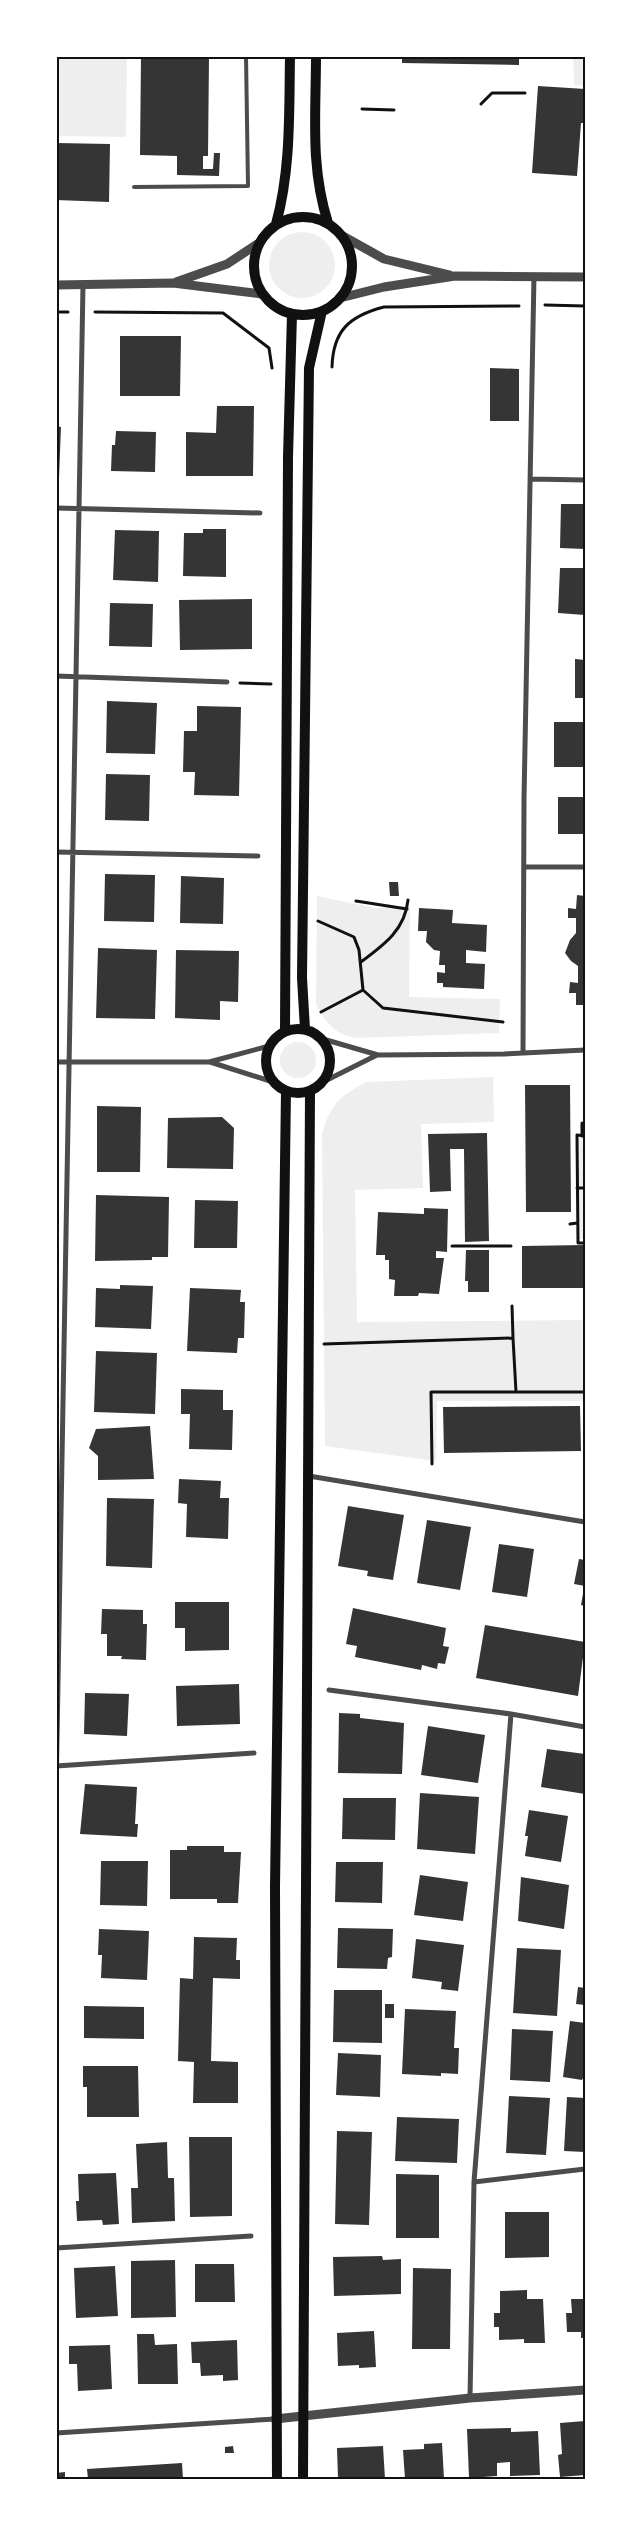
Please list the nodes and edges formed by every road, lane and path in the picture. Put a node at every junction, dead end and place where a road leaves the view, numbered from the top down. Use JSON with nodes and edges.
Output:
{"nodes":[{"id":1,"x":246,"y":56,"type":"edge"},
{"id":2,"x":290,"y":56,"type":"edge"},
{"id":3,"x":316,"y":56,"type":"edge"},
{"id":4,"x":525,"y":93,"type":"dead end"},
{"id":5,"x":481,"y":104,"type":"dead end"},
{"id":6,"x":362,"y":109,"type":"dead end"},
{"id":7,"x":394,"y":110,"type":"dead end"},
{"id":8,"x":134,"y":187,"type":"dead end"},
{"id":9,"x":328,"y":223,"type":"junction"},
{"id":10,"x":276,"y":224,"type":"junction"},
{"id":11,"x":341,"y":235,"type":"junction"},
{"id":12,"x":259,"y":242,"type":"junction"},
{"id":13,"x":455,"y":276,"type":"junction"},
{"id":14,"x":534,"y":276,"type":"junction"},
{"id":15,"x":585,"y":277,"type":"edge"},
{"id":16,"x":173,"y":283,"type":"junction"},
{"id":17,"x":56,"y":284,"type":"edge"},
{"id":18,"x":83,"y":284,"type":"junction"},
{"id":19,"x":262,"y":294,"type":"junction"},
{"id":20,"x":340,"y":298,"type":"junction"},
{"id":21,"x":533,"y":305,"type":"junction"},
{"id":22,"x":585,"y":306,"type":"edge"},
{"id":23,"x":322,"y":311,"type":"junction"},
{"id":24,"x":56,"y":312,"type":"edge"},
{"id":25,"x":84,"y":312,"type":"junction"},
{"id":26,"x":292,"y":314,"type":"junction"},
{"id":27,"x":332,"y":367,"type":"dead end"},
{"id":28,"x":272,"y":369,"type":"dead end"},
{"id":29,"x":530,"y":479,"type":"junction"},
{"id":30,"x":585,"y":480,"type":"edge"},
{"id":31,"x":56,"y":508,"type":"edge"},
{"id":32,"x":80,"y":508,"type":"junction"},
{"id":33,"x":260,"y":513,"type":"dead end"},
{"id":34,"x":56,"y":676,"type":"edge"},
{"id":35,"x":76,"y":676,"type":"junction"},
{"id":36,"x":227,"y":682,"type":"joint"},
{"id":37,"x":287,"y":684,"type":"junction"},
{"id":38,"x":56,"y":852,"type":"edge"},
{"id":39,"x":72,"y":852,"type":"junction"},
{"id":40,"x":258,"y":856,"type":"dead end"},
{"id":41,"x":524,"y":867,"type":"junction"},
{"id":42,"x":585,"y":867,"type":"edge"},
{"id":43,"x":408,"y":900,"type":"dead end"},
{"id":44,"x":356,"y":901,"type":"dead end"},
{"id":45,"x":407,"y":909,"type":"junction"},
{"id":46,"x":317,"y":921,"type":"dead end"},
{"id":47,"x":360,"y":962,"type":"junction"},
{"id":48,"x":363,"y":990,"type":"junction"},
{"id":49,"x":320,"y":1012,"type":"dead end"},
{"id":50,"x":503,"y":1022,"type":"dead end"},
{"id":51,"x":304,"y":1029,"type":"junction"},
{"id":52,"x":285,"y":1031,"type":"junction"},
{"id":53,"x":322,"y":1039,"type":"junction"},
{"id":54,"x":269,"y":1046,"type":"junction"},
{"id":55,"x":585,"y":1050,"type":"edge"},
{"id":56,"x":523,"y":1052,"type":"junction"},
{"id":57,"x":378,"y":1054,"type":"junction"},
{"id":58,"x":56,"y":1062,"type":"edge"},
{"id":59,"x":69,"y":1062,"type":"junction"},
{"id":60,"x":209,"y":1062,"type":"junction"},
{"id":61,"x":273,"y":1082,"type":"junction"},
{"id":62,"x":323,"y":1082,"type":"junction"},
{"id":63,"x":286,"y":1091,"type":"junction"},
{"id":64,"x":310,"y":1091,"type":"junction"},
{"id":65,"x":582,"y":1123,"type":"dead end"},
{"id":66,"x":583,"y":1136,"type":"edge"},
{"id":67,"x":577,"y":1188,"type":"junction"},
{"id":68,"x":585,"y":1188,"type":"edge"},
{"id":69,"x":578,"y":1223,"type":"junction"},
{"id":70,"x":570,"y":1224,"type":"dead end"},
{"id":71,"x":585,"y":1242,"type":"edge"},
{"id":72,"x":452,"y":1246,"type":"dead end"},
{"id":73,"x":511,"y":1246,"type":"dead end"},
{"id":74,"x":512,"y":1306,"type":"dead end"},
{"id":75,"x":514,"y":1338,"type":"junction"},
{"id":76,"x":320,"y":1344,"type":"dead end"},
{"id":77,"x":59,"y":1385,"type":"edge"},
{"id":78,"x":516,"y":1392,"type":"junction"},
{"id":79,"x":585,"y":1392,"type":"edge"},
{"id":80,"x":432,"y":1464,"type":"dead end"},
{"id":81,"x":309,"y":1476,"type":"junction"},
{"id":82,"x":585,"y":1522,"type":"edge"},
{"id":83,"x":58,"y":1576,"type":"edge"},
{"id":84,"x":329,"y":1690,"type":"dead end"},
{"id":85,"x":511,"y":1714,"type":"junction"},
{"id":86,"x":585,"y":1727,"type":"edge"},
{"id":87,"x":254,"y":1753,"type":"dead end"},
{"id":88,"x":56,"y":1766,"type":"edge"},
{"id":89,"x":56,"y":1794,"type":"edge"},
{"id":90,"x":585,"y":2169,"type":"edge"},
{"id":91,"x":474,"y":2182,"type":"junction"},
{"id":92,"x":251,"y":2236,"type":"dead end"},
{"id":93,"x":56,"y":2248,"type":"edge"},
{"id":94,"x":585,"y":2390,"type":"edge"},
{"id":95,"x":470,"y":2398,"type":"junction"},
{"id":96,"x":303,"y":2416,"type":"junction"},
{"id":97,"x":275,"y":2419,"type":"junction"},
{"id":98,"x":56,"y":2433,"type":"edge"},
{"id":99,"x":277,"y":2479,"type":"edge"},
{"id":100,"x":304,"y":2479,"type":"edge"}],
"edges":[{"from":1,"to":8,"type":"lane"},
{"from":2,"to":10,"type":"main road"},
{"from":3,"to":9,"type":"main road"},
{"from":4,"to":5,"type":"path"},
{"from":6,"to":7,"type":"path"},
{"from":9,"to":10,"type":"main road"},
{"from":9,"to":11,"type":"main road"},
{"from":10,"to":12,"type":"main road"},
{"from":11,"to":13,"type":"street"},
{"from":11,"to":20,"type":"main road"},
{"from":12,"to":16,"type":"street"},
{"from":12,"to":19,"type":"main road"},
{"from":13,"to":14,"type":"street"},
{"from":13,"to":20,"type":"street"},
{"from":14,"to":15,"type":"street"},
{"from":14,"to":21,"type":"street"},
{"from":16,"to":18,"type":"street"},
{"from":16,"to":19,"type":"street"},
{"from":17,"to":18,"type":"street"},
{"from":18,"to":25,"type":"street"},
{"from":19,"to":26,"type":"main road"},
{"from":20,"to":23,"type":"main road"},
{"from":21,"to":22,"type":"path"},
{"from":21,"to":27,"type":"path"},
{"from":21,"to":29,"type":"street"},
{"from":23,"to":26,"type":"main road"},
{"from":23,"to":51,"type":"main road"},
{"from":24,"to":25,"type":"path"},
{"from":25,"to":28,"type":"path"},
{"from":25,"to":32,"type":"street"},
{"from":26,"to":37,"type":"main road"},
{"from":29,"to":30,"type":"street"},
{"from":29,"to":41,"type":"street"},
{"from":31,"to":32,"type":"street"},
{"from":32,"to":33,"type":"street"},
{"from":32,"to":35,"type":"street"},
{"from":34,"to":35,"type":"street"},
{"from":35,"to":36,"type":"street"},
{"from":35,"to":39,"type":"street"},
{"from":36,"to":37,"type":"path"},
{"from":37,"to":52,"type":"main road"},
{"from":38,"to":39,"type":"street"},
{"from":39,"to":40,"type":"street"},
{"from":39,"to":59,"type":"street"},
{"from":41,"to":42,"type":"street"},
{"from":41,"to":56,"type":"street"},
{"from":43,"to":45,"type":"path"},
{"from":44,"to":45,"type":"path"},
{"from":45,"to":47,"type":"path"},
{"from":46,"to":47,"type":"path"},
{"from":47,"to":48,"type":"path"},
{"from":48,"to":49,"type":"path"},
{"from":48,"to":50,"type":"path"},
{"from":51,"to":52,"type":"main road"},
{"from":51,"to":53,"type":"main road"},
{"from":52,"to":54,"type":"main road"},
{"from":53,"to":57,"type":"street"},
{"from":53,"to":62,"type":"main road"},
{"from":54,"to":60,"type":"street"},
{"from":54,"to":61,"type":"main road"},
{"from":55,"to":56,"type":"street"},
{"from":56,"to":57,"type":"street"},
{"from":57,"to":62,"type":"street"},
{"from":58,"to":59,"type":"street"},
{"from":59,"to":60,"type":"street"},
{"from":59,"to":77,"type":"street"},
{"from":60,"to":61,"type":"street"},
{"from":61,"to":63,"type":"main road"},
{"from":62,"to":64,"type":"main road"},
{"from":63,"to":64,"type":"main road"},
{"from":63,"to":97,"type":"main road"},
{"from":64,"to":81,"type":"main road"},
{"from":65,"to":66,"type":"path"},
{"from":66,"to":67,"type":"path"},
{"from":67,"to":68,"type":"path"},
{"from":67,"to":69,"type":"path"},
{"from":69,"to":70,"type":"path"},
{"from":69,"to":71,"type":"path"},
{"from":72,"to":73,"type":"path"},
{"from":74,"to":75,"type":"path"},
{"from":75,"to":76,"type":"path"},
{"from":75,"to":78,"type":"path"},
{"from":77,"to":83,"type":"street"},
{"from":78,"to":79,"type":"path"},
{"from":78,"to":80,"type":"path"},
{"from":81,"to":82,"type":"street"},
{"from":81,"to":96,"type":"main road"},
{"from":83,"to":88,"type":"street"},
{"from":84,"to":85,"type":"street"},
{"from":85,"to":86,"type":"street"},
{"from":85,"to":91,"type":"street"},
{"from":87,"to":88,"type":"street"},
{"from":88,"to":89,"type":"street"},
{"from":90,"to":91,"type":"street"},
{"from":91,"to":95,"type":"street"},
{"from":92,"to":93,"type":"street"},
{"from":94,"to":95,"type":"street"},
{"from":95,"to":96,"type":"street"},
{"from":96,"to":97,"type":"street"},
{"from":96,"to":100,"type":"main road"},
{"from":97,"to":98,"type":"street"},
{"from":97,"to":99,"type":"main road"}]}
